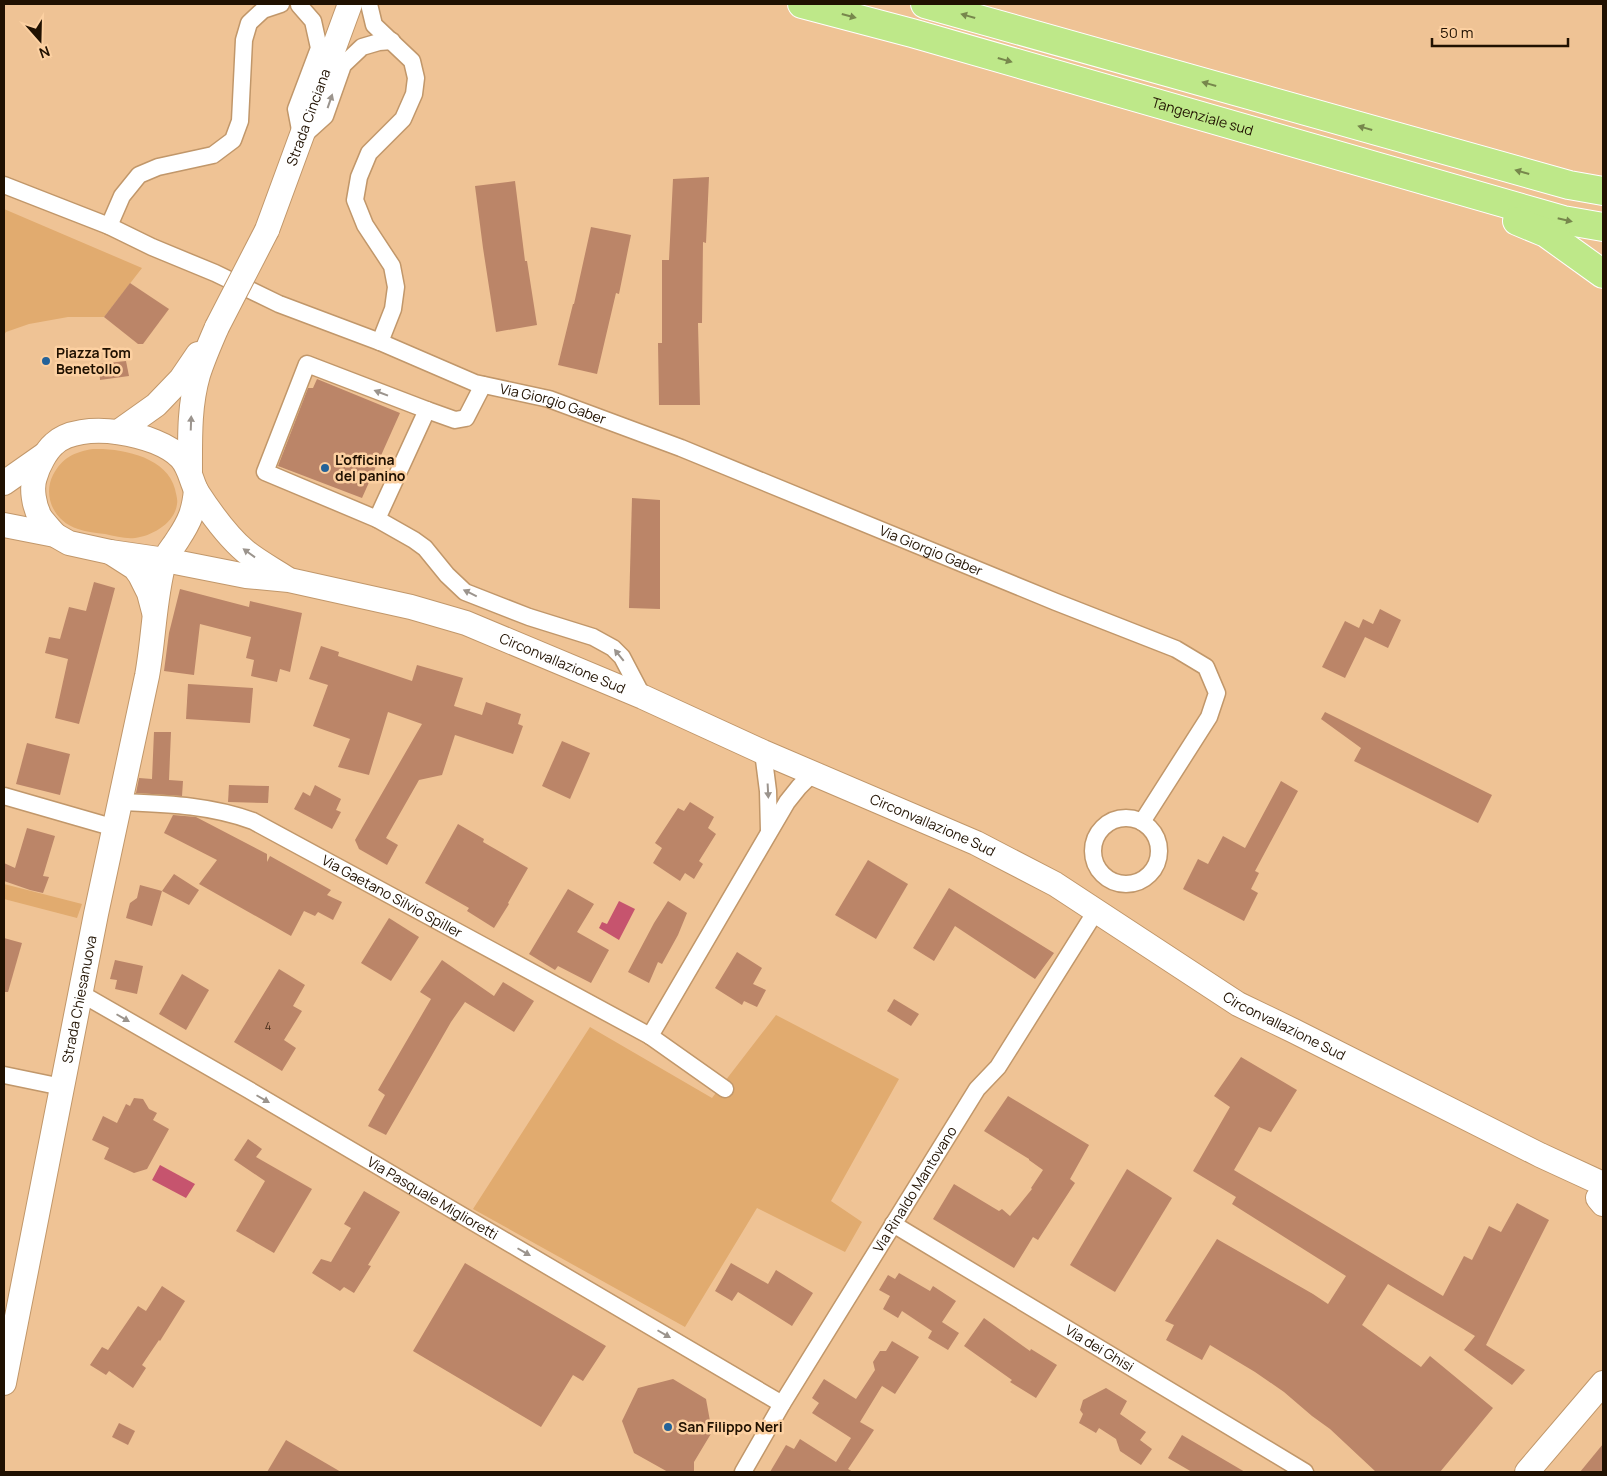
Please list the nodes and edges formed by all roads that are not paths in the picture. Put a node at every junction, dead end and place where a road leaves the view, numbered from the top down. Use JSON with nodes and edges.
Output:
{"nodes":[{"id":1,"x":281,"y":4,"type":"edge"},
{"id":2,"x":299,"y":4,"type":"edge"},
{"id":3,"x":350,"y":4,"type":"edge"},
{"id":4,"x":369,"y":4,"type":"edge"},
{"id":5,"x":802,"y":4,"type":"edge"},
{"id":6,"x":925,"y":4,"type":"edge"},
{"id":7,"x":392,"y":41,"type":"junction"},
{"id":8,"x":301,"y":138,"type":"junction"},
{"id":9,"x":1301,"y":143,"type":"junction"},
{"id":10,"x":4,"y":185,"type":"edge"},
{"id":11,"x":1603,"y":191,"type":"edge"},
{"id":12,"x":109,"y":226,"type":"junction"},
{"id":13,"x":1603,"y":227,"type":"edge"},
{"id":14,"x":1603,"y":274,"type":"edge"},
{"id":15,"x":216,"y":327,"type":"junction"},
{"id":16,"x":380,"y":342,"type":"junction"},
{"id":17,"x":483,"y":385,"type":"junction"},
{"id":18,"x":427,"y":410,"type":"junction"},
{"id":19,"x":118,"y":432,"type":"junction"},
{"id":20,"x":46,"y":454,"type":"junction"},
{"id":21,"x":193,"y":481,"type":"junction"},
{"id":22,"x":4,"y":483,"type":"edge"},
{"id":23,"x":377,"y":519,"type":"junction"},
{"id":24,"x":4,"y":525,"type":"edge"},
{"id":25,"x":54,"y":535,"type":"junction"},
{"id":26,"x":110,"y":552,"type":"junction"},
{"id":27,"x":165,"y":560,"type":"junction"},
{"id":28,"x":289,"y":580,"type":"junction"},
{"id":29,"x":154,"y":615,"type":"junction"},
{"id":30,"x":643,"y":697,"type":"junction"},
{"id":31,"x":763,"y":752,"type":"junction"},
{"id":32,"x":813,"y":773,"type":"junction"},
{"id":33,"x":4,"y":796,"type":"edge"},
{"id":34,"x":121,"y":802,"type":"junction"},
{"id":35,"x":1142,"y":822,"type":"junction"},
{"id":36,"x":115,"y":828,"type":"junction"},
{"id":37,"x":769,"y":831,"type":"junction"},
{"id":38,"x":1096,"y":911,"type":"junction"},
{"id":39,"x":80,"y":993,"type":"junction"},
{"id":40,"x":650,"y":1036,"type":"junction"},
{"id":41,"x":4,"y":1075,"type":"edge"},
{"id":42,"x":62,"y":1087,"type":"junction"},
{"id":43,"x":724,"y":1089,"type":"dead end"},
{"id":44,"x":1602,"y":1197,"type":"edge"},
{"id":45,"x":894,"y":1224,"type":"junction"},
{"id":46,"x":4,"y":1383,"type":"edge"},
{"id":47,"x":1603,"y":1384,"type":"edge"},
{"id":48,"x":782,"y":1404,"type":"junction"},
{"id":49,"x":1535,"y":1469,"type":"edge"},
{"id":50,"x":743,"y":1472,"type":"edge"},
{"id":51,"x":1305,"y":1472,"type":"edge"}],
"edges":[{"from":1,"to":12,"type":"street"},
{"from":2,"to":8,"type":"street"},
{"from":3,"to":8,"type":"main road","name":"Strada Cinciana"},
{"from":4,"to":7,"type":"street"},
{"from":5,"to":9,"type":"highway","name":"Tangenziale sud","one_way":true},
{"from":11,"to":6,"type":"highway","one_way":true},
{"from":8,"to":7,"type":"street","one_way":true},
{"from":7,"to":16,"type":"street"},
{"from":8,"to":15,"type":"main road","name":"Strada Cinciana","bridge":true},
{"from":9,"to":13,"type":"highway","name":"Tangenziale sud","one_way":true},
{"from":9,"to":14,"type":"highway"},
{"from":10,"to":12,"type":"street","name":"Via Giorgio Gaber"},
{"from":12,"to":16,"type":"street","name":"Via Giorgio Gaber"},
{"from":15,"to":19,"type":"main road"},
{"from":21,"to":15,"type":"main road","one_way":true},
{"from":16,"to":17,"type":"street","name":"Via Giorgio Gaber"},
{"from":17,"to":18,"type":"street","name":"Via Giorgio Gaber"},
{"from":17,"to":35,"type":"street","name":"Via Giorgio Gaber"},
{"from":18,"to":23,"type":"street"},
{"from":18,"to":23,"type":"street","name":"Via Giorgio Gaber","one_way":true},
{"from":19,"to":20,"type":"main road","name":"Circonvallazione Sud"},
{"from":19,"to":21,"type":"main road","name":"Circonvallazione Sud"},
{"from":20,"to":22,"type":"main road","name":"Circonvallazione Sud"},
{"from":20,"to":25,"type":"main road","name":"Circonvallazione Sud"},
{"from":21,"to":27,"type":"main road"},
{"from":28,"to":21,"type":"main road","name":"Circonvallazione Sud","one_way":true},
{"from":30,"to":23,"type":"street","one_way":true},
{"from":24,"to":25,"type":"main road"},
{"from":25,"to":26,"type":"main road"},
{"from":26,"to":27,"type":"main road"},
{"from":26,"to":29,"type":"main road"},
{"from":27,"to":28,"type":"main road","name":"Circonvallazione Sud"},
{"from":27,"to":29,"type":"main road"},
{"from":28,"to":30,"type":"main road","name":"Circonvallazione Sud"},
{"from":29,"to":34,"type":"main road","name":"Strada Chiesanuova"},
{"from":30,"to":31,"type":"main road","name":"Circonvallazione Sud"},
{"from":31,"to":32,"type":"main road","name":"Circonvallazione Sud"},
{"from":31,"to":37,"type":"street","one_way":true},
{"from":32,"to":37,"type":"street"},
{"from":32,"to":38,"type":"main road","name":"Circonvallazione Sud"},
{"from":33,"to":36,"type":"street"},
{"from":34,"to":36,"type":"main road","name":"Strada Chiesanuova"},
{"from":34,"to":40,"type":"street","name":"Via Gaetano Silvio Spiller"},
{"from":35,"to":35,"type":"street"},
{"from":36,"to":39,"type":"main road","name":"Strada Chiesanuova"},
{"from":37,"to":40,"type":"street"},
{"from":38,"to":44,"type":"main road","name":"Circonvallazione Sud"},
{"from":38,"to":45,"type":"street","name":"Via Rinaldo Mantovano"},
{"from":39,"to":42,"type":"main road","name":"Strada Chiesanuova"},
{"from":39,"to":48,"type":"street","name":"Via Pasquale Miglioretti","one_way":true},
{"from":40,"to":43,"type":"street","name":"Via Gaetano Silvio Spiller"},
{"from":41,"to":42,"type":"street"},
{"from":42,"to":46,"type":"main road","name":"Strada Chiesanuova"},
{"from":45,"to":48,"type":"street","name":"Via Rinaldo Mantovano"},
{"from":45,"to":51,"type":"street","name":"Via dei Ghisi"},
{"from":47,"to":49,"type":"main road"},
{"from":48,"to":50,"type":"street","name":"Via Rinaldo Mantovano"}]}
